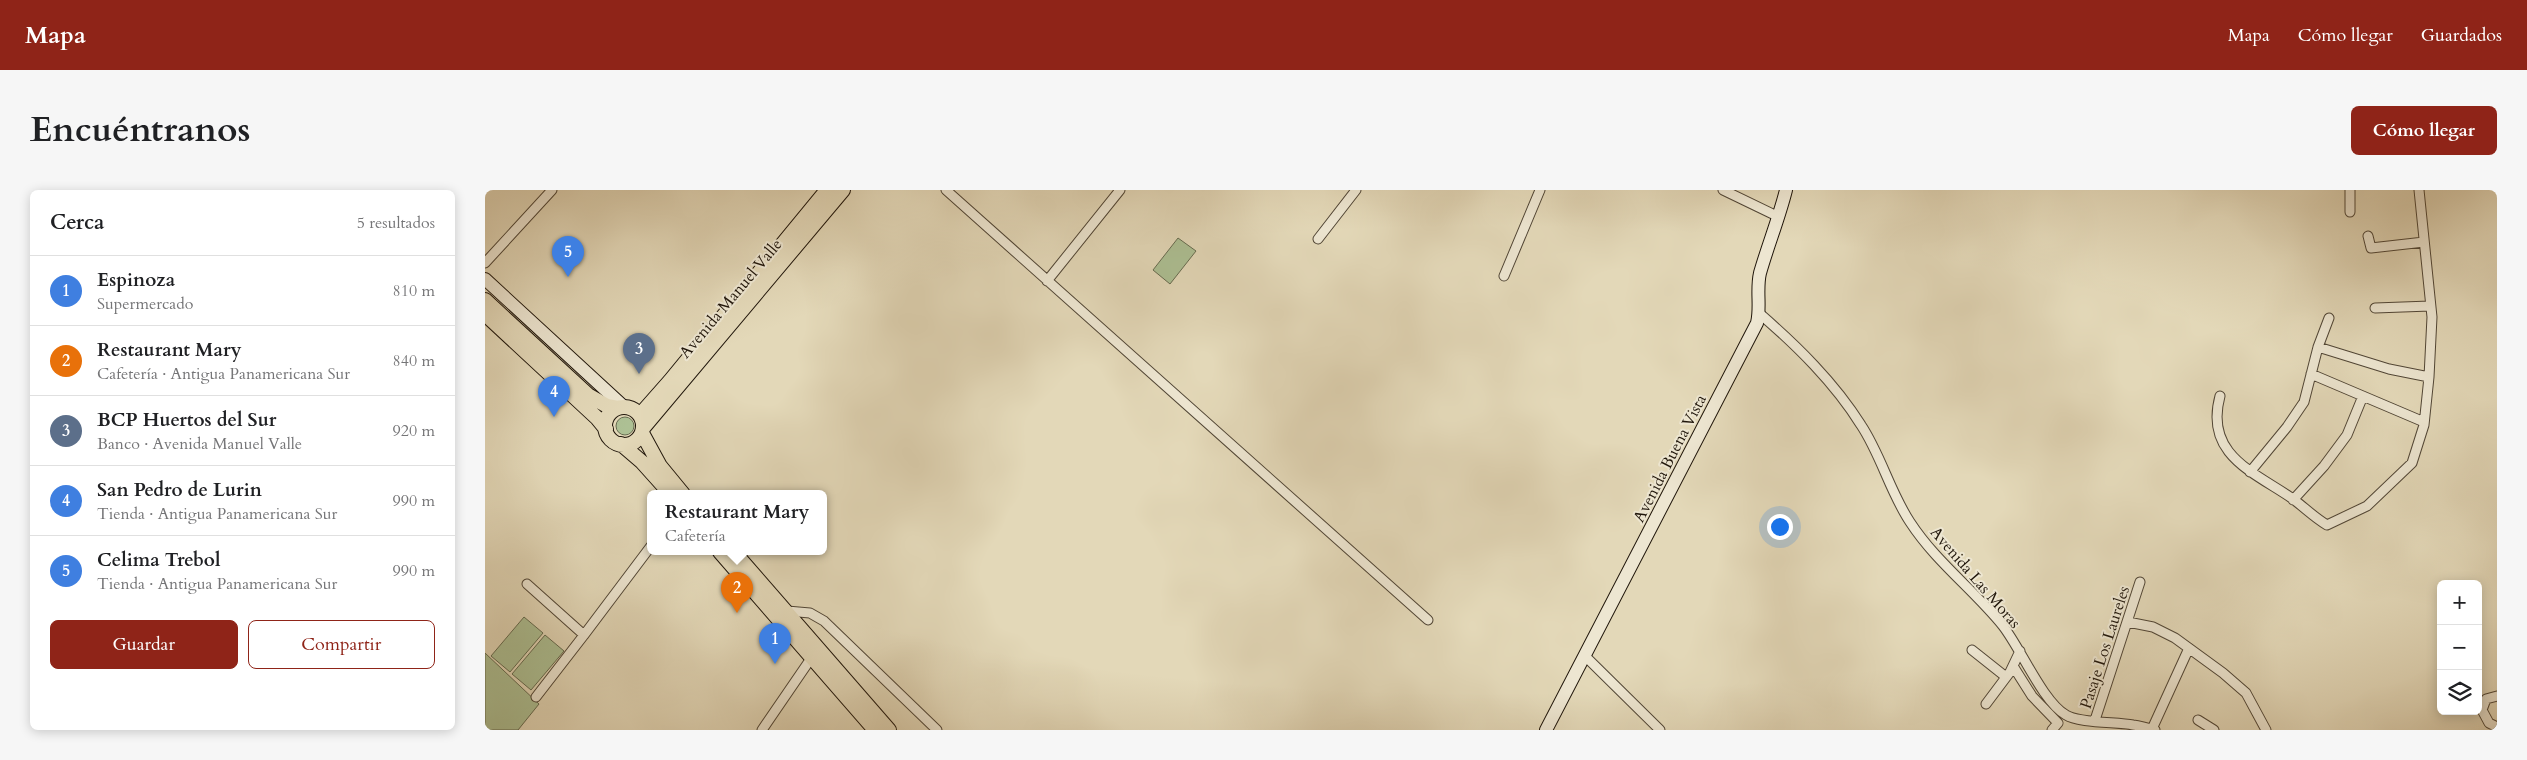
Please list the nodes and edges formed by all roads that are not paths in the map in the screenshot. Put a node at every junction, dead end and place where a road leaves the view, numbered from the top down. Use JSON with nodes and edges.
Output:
{"nodes":[{"id":1,"x":552,"y":190,"type":"edge"},
{"id":2,"x":827,"y":190,"type":"edge"},
{"id":3,"x":843,"y":190,"type":"edge"},
{"id":4,"x":945,"y":190,"type":"edge"},
{"id":5,"x":1120,"y":190,"type":"edge"},
{"id":6,"x":1356,"y":190,"type":"edge"},
{"id":7,"x":1541,"y":190,"type":"edge"},
{"id":8,"x":1723,"y":190,"type":"edge"},
{"id":9,"x":1786,"y":190,"type":"edge"},
{"id":10,"x":2350,"y":190,"type":"edge"},
{"id":11,"x":2419,"y":190,"type":"edge"},
{"id":12,"x":2350,"y":212,"type":"dead end"},
{"id":13,"x":1779,"y":217,"type":"junction"},
{"id":14,"x":2368,"y":236,"type":"dead end"},
{"id":15,"x":1318,"y":239,"type":"dead end"},
{"id":16,"x":2424,"y":242,"type":"junction"},
{"id":17,"x":485,"y":263,"type":"edge"},
{"id":18,"x":1503,"y":276,"type":"dead end"},
{"id":19,"x":485,"y":279,"type":"edge"},
{"id":20,"x":1047,"y":281,"type":"junction"},
{"id":21,"x":485,"y":300,"type":"edge"},
{"id":22,"x":2430,"y":306,"type":"junction"},
{"id":23,"x":2375,"y":308,"type":"dead end"},
{"id":24,"x":1759,"y":313,"type":"junction"},
{"id":25,"x":485,"y":314,"type":"edge"},
{"id":26,"x":2329,"y":318,"type":"dead end"},
{"id":27,"x":2318,"y":347,"type":"junction"},
{"id":28,"x":2311,"y":374,"type":"junction"},
{"id":29,"x":2429,"y":377,"type":"junction"},
{"id":30,"x":675,"y":385,"type":"junction"},
{"id":31,"x":2220,"y":396,"type":"dead end"},
{"id":32,"x":2363,"y":396,"type":"junction"},
{"id":33,"x":621,"y":407,"type":"junction"},
{"id":34,"x":2424,"y":422,"type":"junction"},
{"id":35,"x":642,"y":425,"type":"junction"},
{"id":36,"x":606,"y":430,"type":"junction"},
{"id":37,"x":621,"y":444,"type":"junction"},
{"id":38,"x":2250,"y":472,"type":"junction"},
{"id":39,"x":667,"y":490,"type":"edge"},
{"id":40,"x":680,"y":490,"type":"edge"},
{"id":41,"x":2293,"y":500,"type":"junction"},
{"id":42,"x":647,"y":551,"type":"edge"},
{"id":43,"x":723,"y":555,"type":"edge"},
{"id":44,"x":736,"y":555,"type":"edge"},
{"id":45,"x":2141,"y":582,"type":"dead end"},
{"id":46,"x":527,"y":584,"type":"dead end"},
{"id":47,"x":765,"y":595,"type":"junction"},
{"id":48,"x":787,"y":611,"type":"junction"},
{"id":49,"x":1429,"y":620,"type":"dead end"},
{"id":50,"x":2128,"y":622,"type":"junction"},
{"id":51,"x":584,"y":635,"type":"junction"},
{"id":52,"x":2189,"y":648,"type":"junction"},
{"id":53,"x":1972,"y":650,"type":"dead end"},
{"id":54,"x":2020,"y":651,"type":"junction"},
{"id":55,"x":1585,"y":656,"type":"junction"},
{"id":56,"x":812,"y":657,"type":"junction"},
{"id":57,"x":2013,"y":666,"type":"junction"},
{"id":58,"x":2006,"y":677,"type":"junction"},
{"id":59,"x":2497,"y":696,"type":"edge"},
{"id":60,"x":536,"y":697,"type":"dead end"},
{"id":61,"x":1986,"y":704,"type":"dead end"},
{"id":62,"x":2095,"y":720,"type":"junction"},
{"id":63,"x":2198,"y":720,"type":"dead end"},
{"id":64,"x":2055,"y":726,"type":"edge"},
{"id":65,"x":2491,"y":727,"type":"edge"},
{"id":66,"x":762,"y":730,"type":"edge"},
{"id":67,"x":875,"y":730,"type":"edge"},
{"id":68,"x":889,"y":730,"type":"edge"},
{"id":69,"x":937,"y":730,"type":"edge"},
{"id":70,"x":1546,"y":730,"type":"edge"},
{"id":71,"x":1660,"y":730,"type":"edge"},
{"id":72,"x":2153,"y":730,"type":"edge"},
{"id":73,"x":2214,"y":730,"type":"edge"},
{"id":74,"x":2266,"y":730,"type":"edge"}],
"edges":[{"from":1,"to":17,"type":"street"},
{"from":2,"to":30,"type":"main road","name":"Avenida Manuel Valle"},
{"from":3,"to":30,"type":"main road","name":"Avenida Manuel Valle"},
{"from":4,"to":20,"type":"street"},
{"from":5,"to":20,"type":"street"},
{"from":6,"to":15,"type":"street"},
{"from":7,"to":18,"type":"street"},
{"from":8,"to":13,"type":"street"},
{"from":9,"to":13,"type":"street","name":"Avenida Buena Vista"},
{"from":10,"to":12,"type":"street"},
{"from":11,"to":16,"type":"street"},
{"from":13,"to":24,"type":"street","name":"Avenida Buena Vista"},
{"from":14,"to":16,"type":"street"},
{"from":16,"to":22,"type":"street"},
{"from":19,"to":33,"type":"street"},
{"from":20,"to":49,"type":"street"},
{"from":21,"to":33,"type":"main road"},
{"from":22,"to":23,"type":"street"},
{"from":22,"to":29,"type":"street"},
{"from":24,"to":54,"type":"street","name":"Avenida Las Moras"},
{"from":24,"to":55,"type":"street","name":"Avenida Buena Vista"},
{"from":25,"to":36,"type":"main road"},
{"from":26,"to":27,"type":"street"},
{"from":27,"to":28,"type":"street"},
{"from":27,"to":29,"type":"street"},
{"from":28,"to":32,"type":"street"},
{"from":28,"to":38,"type":"street"},
{"from":29,"to":34,"type":"street"},
{"from":30,"to":35,"type":"main road","name":"Avenida Manuel Valle"},
{"from":31,"to":38,"type":"street"},
{"from":32,"to":34,"type":"street"},
{"from":32,"to":41,"type":"street"},
{"from":33,"to":35,"type":"main road"},
{"from":33,"to":36,"type":"main road"},
{"from":34,"to":41,"type":"street"},
{"from":35,"to":37,"type":"main road"},
{"from":35,"to":40,"type":"main road"},
{"from":36,"to":37,"type":"main road"},
{"from":37,"to":39,"type":"main road"},
{"from":38,"to":41,"type":"street"},
{"from":42,"to":51,"type":"street"},
{"from":43,"to":47,"type":"main road"},
{"from":44,"to":47,"type":"main road"},
{"from":45,"to":50,"type":"street","name":"Pasaje Los Laureles"},
{"from":46,"to":51,"type":"street"},
{"from":47,"to":48,"type":"main road"},
{"from":47,"to":56,"type":"main road"},
{"from":48,"to":68,"type":"main road"},
{"from":48,"to":69,"type":"street"},
{"from":50,"to":52,"type":"street"},
{"from":50,"to":62,"type":"street","name":"Pasaje Los Laureles"},
{"from":51,"to":60,"type":"street"},
{"from":52,"to":72,"type":"street"},
{"from":52,"to":74,"type":"street"},
{"from":53,"to":58,"type":"street"},
{"from":54,"to":57,"type":"street"},
{"from":54,"to":62,"type":"street","name":"Avenida Las Moras"},
{"from":55,"to":70,"type":"street","name":"Avenida Buena Vista"},
{"from":55,"to":71,"type":"street"},
{"from":56,"to":66,"type":"street"},
{"from":56,"to":67,"type":"main road"},
{"from":57,"to":58,"type":"street"},
{"from":57,"to":64,"type":"street"},
{"from":58,"to":61,"type":"street"},
{"from":59,"to":65,"type":"street"},
{"from":62,"to":72,"type":"street","name":"Avenida Las Moras"},
{"from":63,"to":73,"type":"street"}]}
